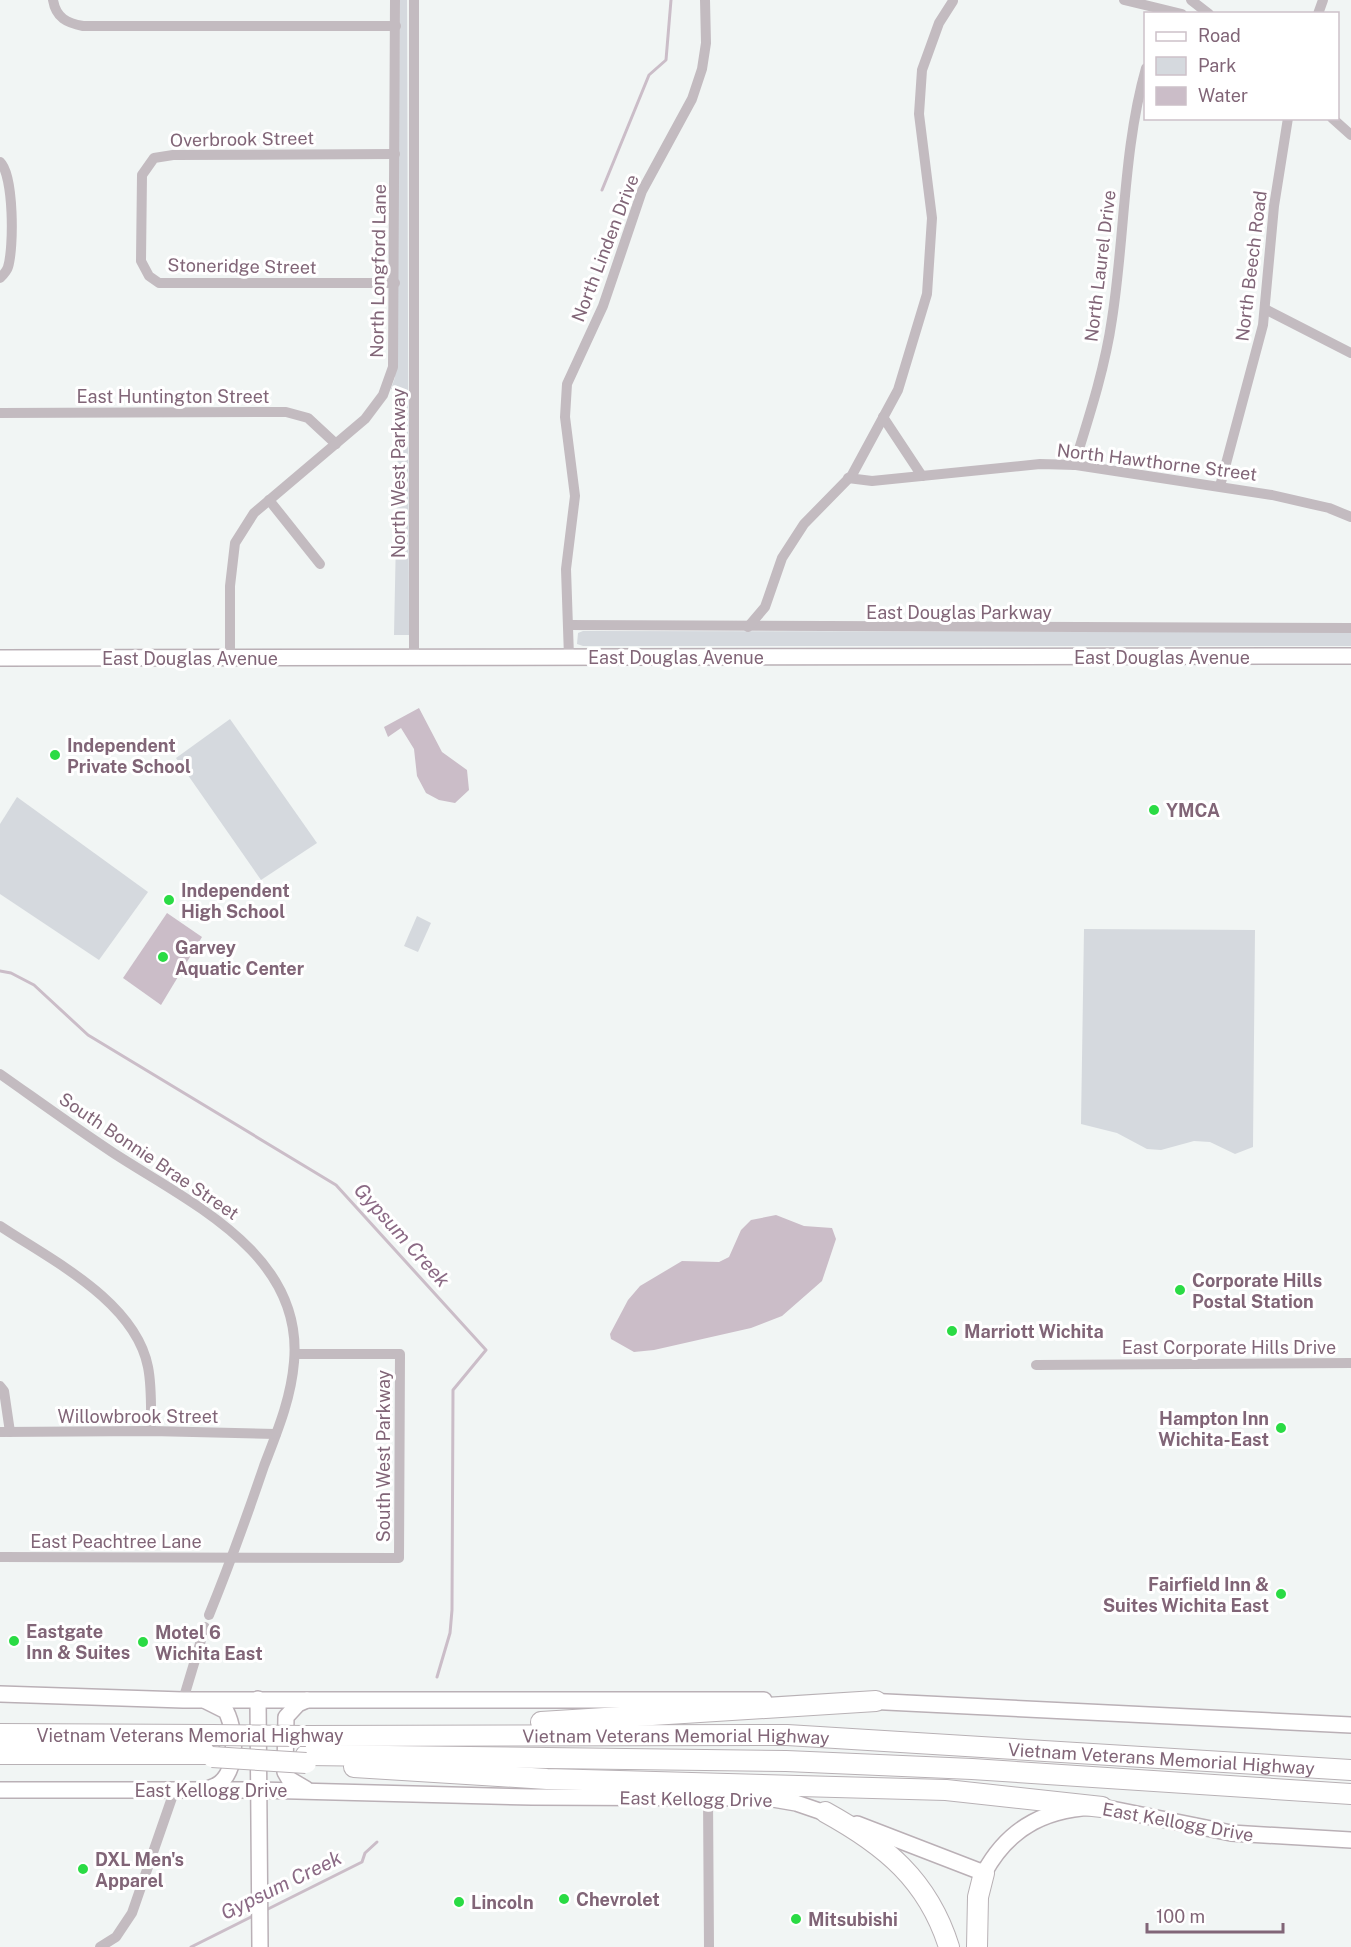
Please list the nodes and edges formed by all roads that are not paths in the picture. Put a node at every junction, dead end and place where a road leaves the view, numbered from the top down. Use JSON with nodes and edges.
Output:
{"nodes":[{"id":1,"x":53,"y":0,"type":"edge"},
{"id":2,"x":395,"y":0,"type":"edge"},
{"id":3,"x":414,"y":0,"type":"edge"},
{"id":4,"x":705,"y":0,"type":"edge"},
{"id":5,"x":954,"y":0,"type":"edge"},
{"id":6,"x":1124,"y":0,"type":"edge"},
{"id":7,"x":1191,"y":0,"type":"edge"},
{"id":8,"x":1164,"y":7,"type":"edge"},
{"id":9,"x":1206,"y":12,"type":"edge"},
{"id":10,"x":396,"y":26,"type":"junction"},
{"id":11,"x":1144,"y":78,"type":"edge"},
{"id":12,"x":1288,"y":120,"type":"edge"},
{"id":13,"x":1334,"y":120,"type":"edge"},
{"id":14,"x":1351,"y":135,"type":"edge"},
{"id":15,"x":395,"y":154,"type":"junction"},
{"id":16,"x":0,"y":162,"type":"edge"},
{"id":17,"x":140,"y":218,"type":"joint"},
{"id":18,"x":0,"y":278,"type":"edge"},
{"id":19,"x":395,"y":283,"type":"junction"},
{"id":20,"x":1265,"y":309,"type":"junction"},
{"id":21,"x":1351,"y":353,"type":"edge"},
{"id":22,"x":0,"y":413,"type":"edge"},
{"id":23,"x":883,"y":417,"type":"junction"},
{"id":24,"x":336,"y":444,"type":"junction"},
{"id":25,"x":1074,"y":465,"type":"junction"},
{"id":26,"x":922,"y":476,"type":"junction"},
{"id":27,"x":848,"y":478,"type":"junction"},
{"id":28,"x":1220,"y":486,"type":"junction"},
{"id":29,"x":269,"y":500,"type":"junction"},
{"id":30,"x":1351,"y":517,"type":"edge"},
{"id":31,"x":320,"y":564,"type":"dead end"},
{"id":32,"x":568,"y":625,"type":"junction"},
{"id":33,"x":748,"y":627,"type":"junction"},
{"id":34,"x":1351,"y":628,"type":"edge"},
{"id":35,"x":1351,"y":656,"type":"edge"},
{"id":36,"x":230,"y":657,"type":"junction"},
{"id":37,"x":414,"y":657,"type":"junction"},
{"id":38,"x":569,"y":657,"type":"junction"},
{"id":39,"x":0,"y":658,"type":"edge"},
{"id":40,"x":0,"y":1074,"type":"edge"},
{"id":41,"x":0,"y":1226,"type":"edge"},
{"id":42,"x":295,"y":1354,"type":"junction"},
{"id":43,"x":1351,"y":1363,"type":"edge"},
{"id":44,"x":1036,"y":1365,"type":"dead end"},
{"id":45,"x":0,"y":1386,"type":"edge"},
{"id":46,"x":151,"y":1431,"type":"junction"},
{"id":47,"x":5,"y":1432,"type":"edge"},
{"id":48,"x":276,"y":1434,"type":"junction"},
{"id":49,"x":0,"y":1557,"type":"edge"},
{"id":50,"x":232,"y":1557,"type":"junction"},
{"id":51,"x":399,"y":1558,"type":"joint"},
{"id":52,"x":209,"y":1615,"type":"dead end"},
{"id":53,"x":205,"y":1627,"type":"dead end"},
{"id":54,"x":0,"y":1694,"type":"edge"},
{"id":55,"x":258,"y":1699,"type":"junction"},
{"id":56,"x":309,"y":1699,"type":"junction"},
{"id":57,"x":183,"y":1700,"type":"junction"},
{"id":58,"x":201,"y":1700,"type":"junction"},
{"id":59,"x":876,"y":1701,"type":"junction"},
{"id":60,"x":0,"y":1721,"type":"edge"},
{"id":61,"x":1351,"y":1725,"type":"edge"},
{"id":62,"x":0,"y":1734,"type":"edge"},
{"id":63,"x":168,"y":1735,"type":"junction"},
{"id":64,"x":336,"y":1736,"type":"junction"},
{"id":65,"x":212,"y":1749,"type":"junction"},
{"id":66,"x":306,"y":1751,"type":"junction"},
{"id":67,"x":0,"y":1754,"type":"edge"},
{"id":68,"x":127,"y":1755,"type":"junction"},
{"id":69,"x":0,"y":1762,"type":"edge"},
{"id":70,"x":1351,"y":1770,"type":"edge"},
{"id":71,"x":175,"y":1789,"type":"junction"},
{"id":72,"x":204,"y":1789,"type":"junction"},
{"id":73,"x":0,"y":1790,"type":"edge"},
{"id":74,"x":258,"y":1790,"type":"junction"},
{"id":75,"x":310,"y":1790,"type":"junction"},
{"id":76,"x":1351,"y":1794,"type":"edge"},
{"id":77,"x":708,"y":1797,"type":"junction"},
{"id":78,"x":1102,"y":1808,"type":"junction"},
{"id":79,"x":825,"y":1812,"type":"junction"},
{"id":80,"x":1351,"y":1840,"type":"edge"},
{"id":81,"x":984,"y":1873,"type":"junction"},
{"id":82,"x":260,"y":1941,"type":"edge"},
{"id":83,"x":100,"y":1947,"type":"edge"},
{"id":84,"x":709,"y":1947,"type":"edge"},
{"id":85,"x":949,"y":1947,"type":"edge"},
{"id":86,"x":977,"y":1947,"type":"edge"}],
"edges":[{"from":1,"to":10,"type":"street"},
{"from":2,"to":10,"type":"street","name":"North Longford Lane"},
{"from":3,"to":37,"type":"street","name":"North West Parkway"},
{"from":4,"to":32,"type":"street","name":"North Linden Drive"},
{"from":5,"to":23,"type":"street"},
{"from":6,"to":8,"type":"street"},
{"from":7,"to":9,"type":"street"},
{"from":10,"to":15,"type":"street","name":"North Longford Lane"},
{"from":11,"to":25,"type":"street","name":"North Laurel Drive"},
{"from":12,"to":20,"type":"street","name":"North Beech Road"},
{"from":13,"to":14,"type":"street"},
{"from":15,"to":17,"type":"street","name":"Overbrook Street"},
{"from":15,"to":19,"type":"street","name":"North Longford Lane"},
{"from":16,"to":18,"type":"street"},
{"from":17,"to":19,"type":"street","name":"Stoneridge Street"},
{"from":19,"to":24,"type":"street","name":"North Longford Lane"},
{"from":20,"to":21,"type":"street"},
{"from":20,"to":28,"type":"street","name":"North Beech Road"},
{"from":22,"to":24,"type":"street","name":"East Huntington Street"},
{"from":23,"to":26,"type":"street"},
{"from":23,"to":27,"type":"street"},
{"from":24,"to":29,"type":"street","name":"North Longford Lane"},
{"from":25,"to":26,"type":"street","name":"North Hawthorne Street"},
{"from":25,"to":28,"type":"street","name":"North Hawthorne Street"},
{"from":26,"to":27,"type":"street","name":"North Hawthorne Street"},
{"from":27,"to":33,"type":"street"},
{"from":28,"to":30,"type":"street","name":"North Hawthorne Street"},
{"from":29,"to":31,"type":"street"},
{"from":29,"to":36,"type":"street","name":"North Longford Lane"},
{"from":32,"to":33,"type":"street","name":"East Douglas Parkway"},
{"from":32,"to":38,"type":"street","name":"North Linden Drive"},
{"from":33,"to":34,"type":"street","name":"East Douglas Parkway"},
{"from":35,"to":38,"type":"main road","name":"East Douglas Avenue"},
{"from":36,"to":37,"type":"main road","name":"East Douglas Avenue"},
{"from":36,"to":39,"type":"main road","name":"East Douglas Avenue"},
{"from":37,"to":38,"type":"main road","name":"East Douglas Avenue"},
{"from":40,"to":42,"type":"street","name":"South Bonnie Brae Street"},
{"from":41,"to":46,"type":"street"},
{"from":42,"to":48,"type":"street","name":"South Bonnie Brae Street"},
{"from":42,"to":51,"type":"street","name":"South West Parkway"},
{"from":43,"to":44,"type":"street","name":"East Corporate Hills Drive"},
{"from":45,"to":47,"type":"street"},
{"from":46,"to":47,"type":"street","name":"Willowbrook Street"},
{"from":46,"to":48,"type":"street","name":"Willowbrook Street"},
{"from":48,"to":50,"type":"street","name":"South Bonnie Brae Street"},
{"from":49,"to":50,"type":"street","name":"East Peachtree Lane"},
{"from":50,"to":51,"type":"street","name":"East Peachtree Lane"},
{"from":50,"to":52,"type":"street","name":"South Bonnie Brae Street"},
{"from":53,"to":57,"type":"street"},
{"from":54,"to":57,"type":"main road"},
{"from":55,"to":56,"type":"main road"},
{"from":55,"to":58,"type":"main road"},
{"from":55,"to":74,"type":"main road"},
{"from":56,"to":59,"type":"main road"},
{"from":56,"to":75,"type":"main road"},
{"from":57,"to":58,"type":"main road"},
{"from":58,"to":72,"type":"main road"},
{"from":59,"to":61,"type":"main road"},
{"from":59,"to":64,"type":"highway"},
{"from":60,"to":63,"type":"highway"},
{"from":62,"to":63,"type":"highway","name":"Vietnam Veterans Memorial Highway"},
{"from":63,"to":65,"type":"highway","name":"Vietnam Veterans Memorial Highway"},
{"from":64,"to":66,"type":"highway","name":"Vietnam Veterans Memorial Highway"},
{"from":64,"to":70,"type":"highway","name":"Vietnam Veterans Memorial Highway"},
{"from":65,"to":66,"type":"highway","name":"Vietnam Veterans Memorial Highway","bridge":true},
{"from":65,"to":68,"type":"highway","name":"Vietnam Veterans Memorial Highway"},
{"from":66,"to":76,"type":"highway","name":"Vietnam Veterans Memorial Highway"},
{"from":66,"to":78,"type":"highway"},
{"from":67,"to":68,"type":"highway","name":"Vietnam Veterans Memorial Highway"},
{"from":68,"to":69,"type":"highway"},
{"from":71,"to":72,"type":"main road","name":"East Kellogg Drive"},
{"from":71,"to":73,"type":"main road","name":"East Kellogg Drive"},
{"from":71,"to":83,"type":"street"},
{"from":72,"to":74,"type":"main road","name":"East Kellogg Drive"},
{"from":74,"to":75,"type":"main road","name":"East Kellogg Drive"},
{"from":74,"to":82,"type":"main road"},
{"from":75,"to":77,"type":"main road","name":"East Kellogg Drive"},
{"from":77,"to":79,"type":"main road","name":"East Kellogg Drive"},
{"from":77,"to":84,"type":"street"},
{"from":78,"to":80,"type":"main road","name":"East Kellogg Drive"},
{"from":78,"to":81,"type":"main road","name":"East Kellogg Drive"},
{"from":79,"to":81,"type":"main road","name":"East Kellogg Drive"},
{"from":79,"to":85,"type":"highway"},
{"from":81,"to":86,"type":"highway"}]}
